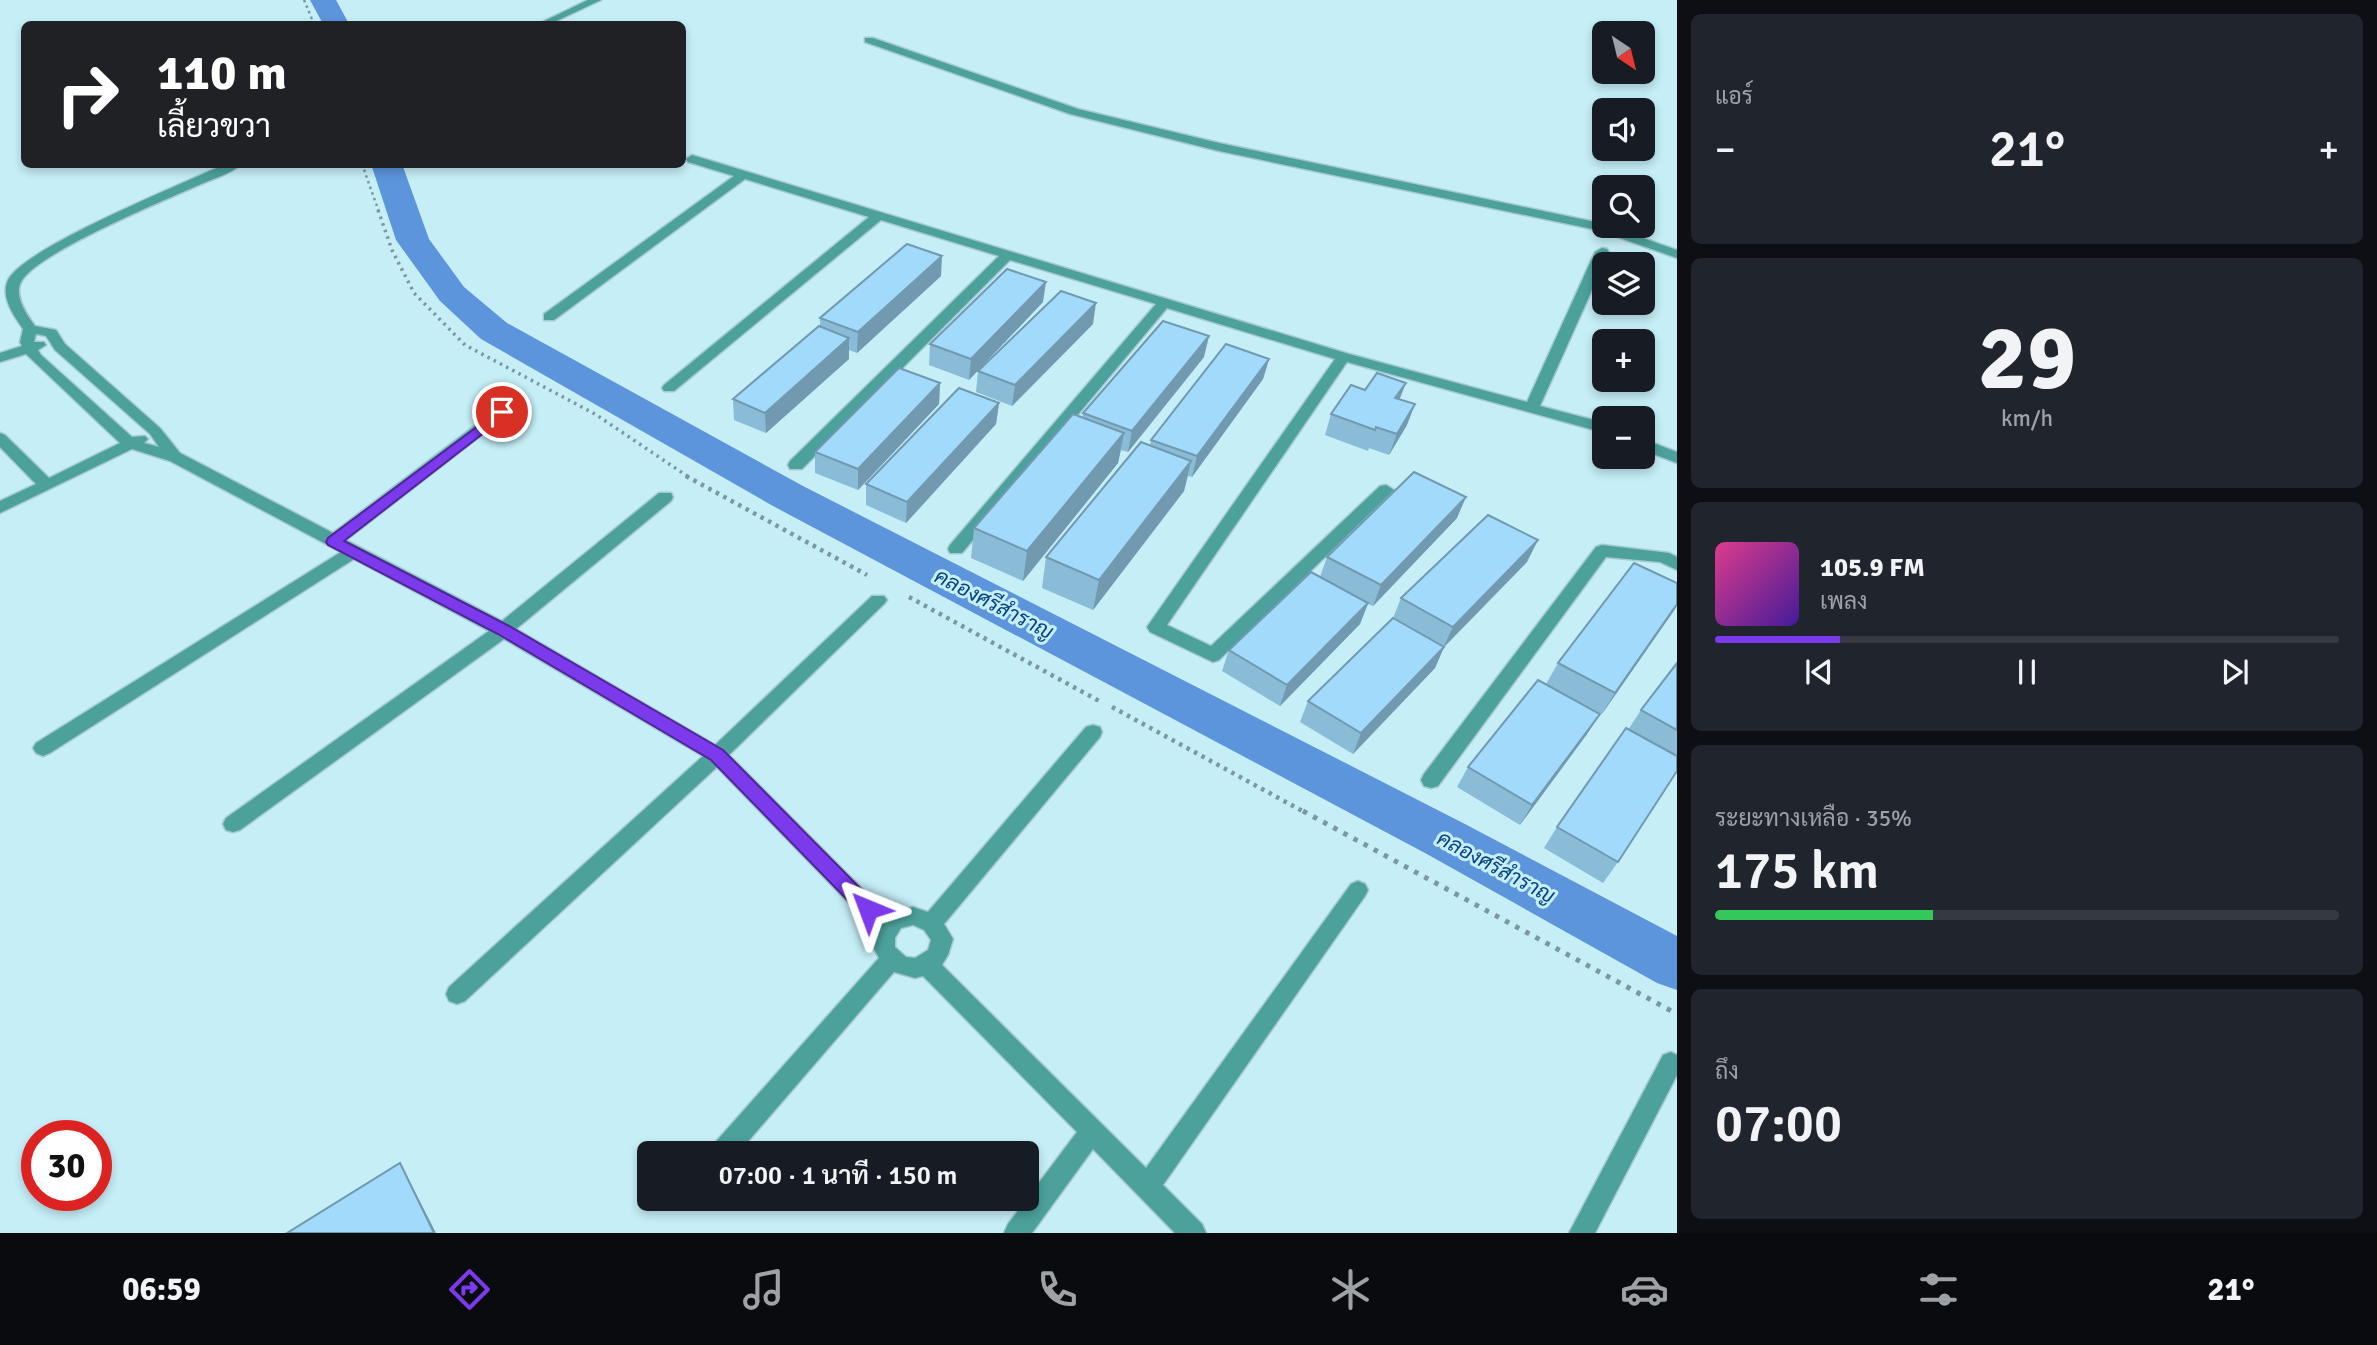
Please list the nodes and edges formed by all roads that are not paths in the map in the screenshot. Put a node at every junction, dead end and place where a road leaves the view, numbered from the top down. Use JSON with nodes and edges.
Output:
{"nodes":[{"id":1,"x":596,"y":0,"type":"edge"},
{"id":2,"x":550,"y":21,"type":"edge"},
{"id":3,"x":869,"y":40,"type":"dead end"},
{"id":4,"x":692,"y":159,"type":"dead end"},
{"id":5,"x":227,"y":168,"type":"edge"},
{"id":6,"x":743,"y":175,"type":"junction"},
{"id":7,"x":878,"y":216,"type":"junction"},
{"id":8,"x":1677,"y":254,"type":"edge"},
{"id":9,"x":1008,"y":255,"type":"junction"},
{"id":10,"x":1592,"y":274,"type":"edge"},
{"id":11,"x":1164,"y":303,"type":"junction"},
{"id":12,"x":549,"y":317,"type":"dead end"},
{"id":13,"x":30,"y":329,"type":"junction"},
{"id":14,"x":58,"y":342,"type":"junction"},
{"id":15,"x":33,"y":353,"type":"junction"},
{"id":16,"x":1344,"y":357,"type":"junction"},
{"id":17,"x":0,"y":358,"type":"edge"},
{"id":18,"x":670,"y":388,"type":"dead end"},
{"id":19,"x":1532,"y":408,"type":"junction"},
{"id":20,"x":502,"y":412,"type":"dead end"},
{"id":21,"x":1592,"y":424,"type":"edge"},
{"id":22,"x":155,"y":431,"type":"junction"},
{"id":23,"x":0,"y":438,"type":"edge"},
{"id":24,"x":131,"y":444,"type":"junction"},
{"id":25,"x":1655,"y":449,"type":"edge"},
{"id":26,"x":175,"y":457,"type":"junction"},
{"id":27,"x":1677,"y":458,"type":"edge"},
{"id":28,"x":796,"y":466,"type":"dead end"},
{"id":29,"x":47,"y":485,"type":"junction"},
{"id":30,"x":1386,"y":490,"type":"dead end"},
{"id":31,"x":665,"y":497,"type":"dead end"},
{"id":32,"x":0,"y":508,"type":"edge"},
{"id":33,"x":333,"y":542,"type":"junction"},
{"id":34,"x":956,"y":549,"type":"dead end"},
{"id":35,"x":353,"y":552,"type":"junction"},
{"id":36,"x":1677,"y":564,"type":"edge"},
{"id":37,"x":878,"y":600,"type":"dead end"},
{"id":38,"x":503,"y":630,"type":"junction"},
{"id":39,"x":1093,"y":732,"type":"dead end"},
{"id":40,"x":43,"y":748,"type":"dead end"},
{"id":41,"x":717,"y":755,"type":"junction"},
{"id":42,"x":1431,"y":779,"type":"dead end"},
{"id":43,"x":233,"y":824,"type":"dead end"},
{"id":44,"x":1358,"y":890,"type":"dead end"},
{"id":45,"x":932,"y":923,"type":"junction"},
{"id":46,"x":887,"y":929,"type":"junction"},
{"id":47,"x":891,"y":960,"type":"junction"},
{"id":48,"x":927,"y":965,"type":"junction"},
{"id":49,"x":457,"y":994,"type":"dead end"},
{"id":50,"x":1671,"y":1063,"type":"dead end"},
{"id":51,"x":1092,"y":1131,"type":"junction"},
{"id":52,"x":733,"y":1141,"type":"edge"},
{"id":53,"x":1147,"y":1187,"type":"junction"},
{"id":54,"x":1017,"y":1233,"type":"edge"},
{"id":55,"x":1193,"y":1233,"type":"edge"},
{"id":56,"x":1581,"y":1233,"type":"edge"}],
"edges":[{"from":1,"to":2,"type":"street"},
{"from":3,"to":8,"type":"street"},
{"from":4,"to":6,"type":"street"},
{"from":5,"to":13,"type":"street"},
{"from":6,"to":7,"type":"street"},
{"from":6,"to":12,"type":"street"},
{"from":7,"to":9,"type":"street"},
{"from":7,"to":18,"type":"street"},
{"from":9,"to":11,"type":"street"},
{"from":9,"to":28,"type":"street"},
{"from":10,"to":19,"type":"street"},
{"from":11,"to":16,"type":"street"},
{"from":11,"to":34,"type":"street"},
{"from":13,"to":14,"type":"street"},
{"from":13,"to":15,"type":"street"},
{"from":14,"to":15,"type":"street"},
{"from":14,"to":22,"type":"street"},
{"from":15,"to":17,"type":"street"},
{"from":15,"to":24,"type":"street"},
{"from":16,"to":19,"type":"street"},
{"from":16,"to":30,"type":"street"},
{"from":19,"to":21,"type":"street"},
{"from":20,"to":33,"type":"street"},
{"from":22,"to":24,"type":"street"},
{"from":22,"to":26,"type":"street"},
{"from":23,"to":29,"type":"street"},
{"from":24,"to":26,"type":"street"},
{"from":24,"to":29,"type":"street"},
{"from":25,"to":27,"type":"street"},
{"from":26,"to":33,"type":"street"},
{"from":29,"to":32,"type":"street"},
{"from":31,"to":38,"type":"street"},
{"from":33,"to":35,"type":"street"},
{"from":35,"to":38,"type":"street"},
{"from":35,"to":40,"type":"street"},
{"from":36,"to":42,"type":"street"},
{"from":37,"to":41,"type":"street"},
{"from":38,"to":41,"type":"street"},
{"from":38,"to":43,"type":"street"},
{"from":39,"to":45,"type":"street"},
{"from":41,"to":46,"type":"street"},
{"from":41,"to":49,"type":"street"},
{"from":44,"to":53,"type":"street"},
{"from":45,"to":46,"type":"street"},
{"from":45,"to":48,"type":"street"},
{"from":46,"to":47,"type":"street"},
{"from":47,"to":48,"type":"street"},
{"from":47,"to":52,"type":"street"},
{"from":48,"to":51,"type":"street"},
{"from":50,"to":56,"type":"street"},
{"from":51,"to":53,"type":"street"},
{"from":51,"to":54,"type":"street"},
{"from":53,"to":55,"type":"street"}]}
